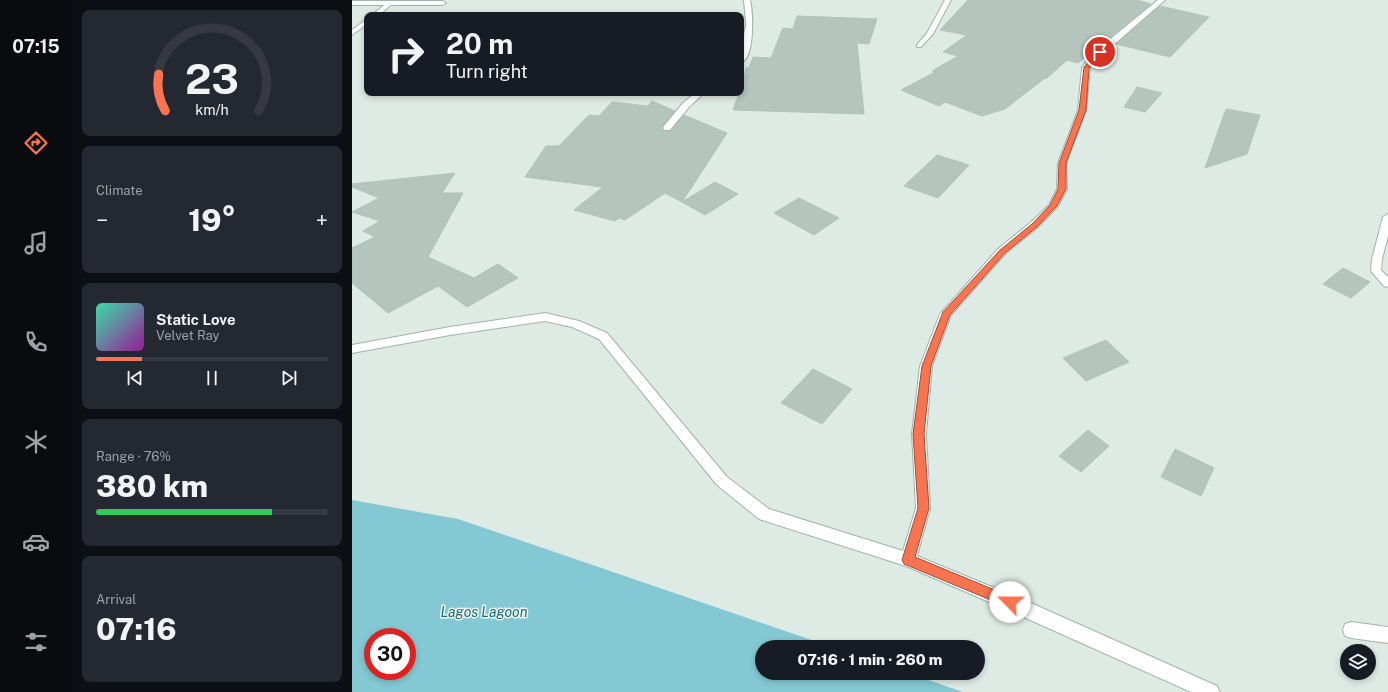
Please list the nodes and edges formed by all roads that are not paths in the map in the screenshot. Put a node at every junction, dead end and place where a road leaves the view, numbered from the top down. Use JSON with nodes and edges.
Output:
{"nodes":[{"id":1,"x":747,"y":0,"type":"edge"},
{"id":2,"x":948,"y":0,"type":"edge"},
{"id":3,"x":1162,"y":0,"type":"edge"},
{"id":4,"x":352,"y":3,"type":"edge"},
{"id":5,"x":390,"y":3,"type":"junction"},
{"id":6,"x":443,"y":3,"type":"dead end"},
{"id":7,"x":379,"y":12,"type":"edge"},
{"id":8,"x":364,"y":23,"type":"edge"},
{"id":9,"x":352,"y":33,"type":"edge"},
{"id":10,"x":919,"y":46,"type":"dead end"},
{"id":11,"x":744,"y":53,"type":"edge"},
{"id":12,"x":696,"y":96,"type":"edge"},
{"id":13,"x":667,"y":128,"type":"dead end"},
{"id":14,"x":1388,"y":217,"type":"edge"},
{"id":15,"x":1388,"y":283,"type":"edge"},
{"id":16,"x":352,"y":349,"type":"edge"},
{"id":17,"x":908,"y":560,"type":"junction"},
{"id":18,"x":1351,"y":630,"type":"dead end"},
{"id":19,"x":1388,"y":635,"type":"edge"},
{"id":20,"x":1211,"y":692,"type":"edge"}],
"edges":[{"from":1,"to":11,"type":"street"},
{"from":2,"to":10,"type":"street"},
{"from":3,"to":17,"type":"street"},
{"from":4,"to":5,"type":"street"},
{"from":5,"to":6,"type":"street"},
{"from":5,"to":7,"type":"lane"},
{"from":8,"to":9,"type":"lane"},
{"from":12,"to":13,"type":"street"},
{"from":14,"to":15,"type":"street"},
{"from":16,"to":17,"type":"street"},
{"from":17,"to":20,"type":"street"},
{"from":18,"to":19,"type":"street"}]}
